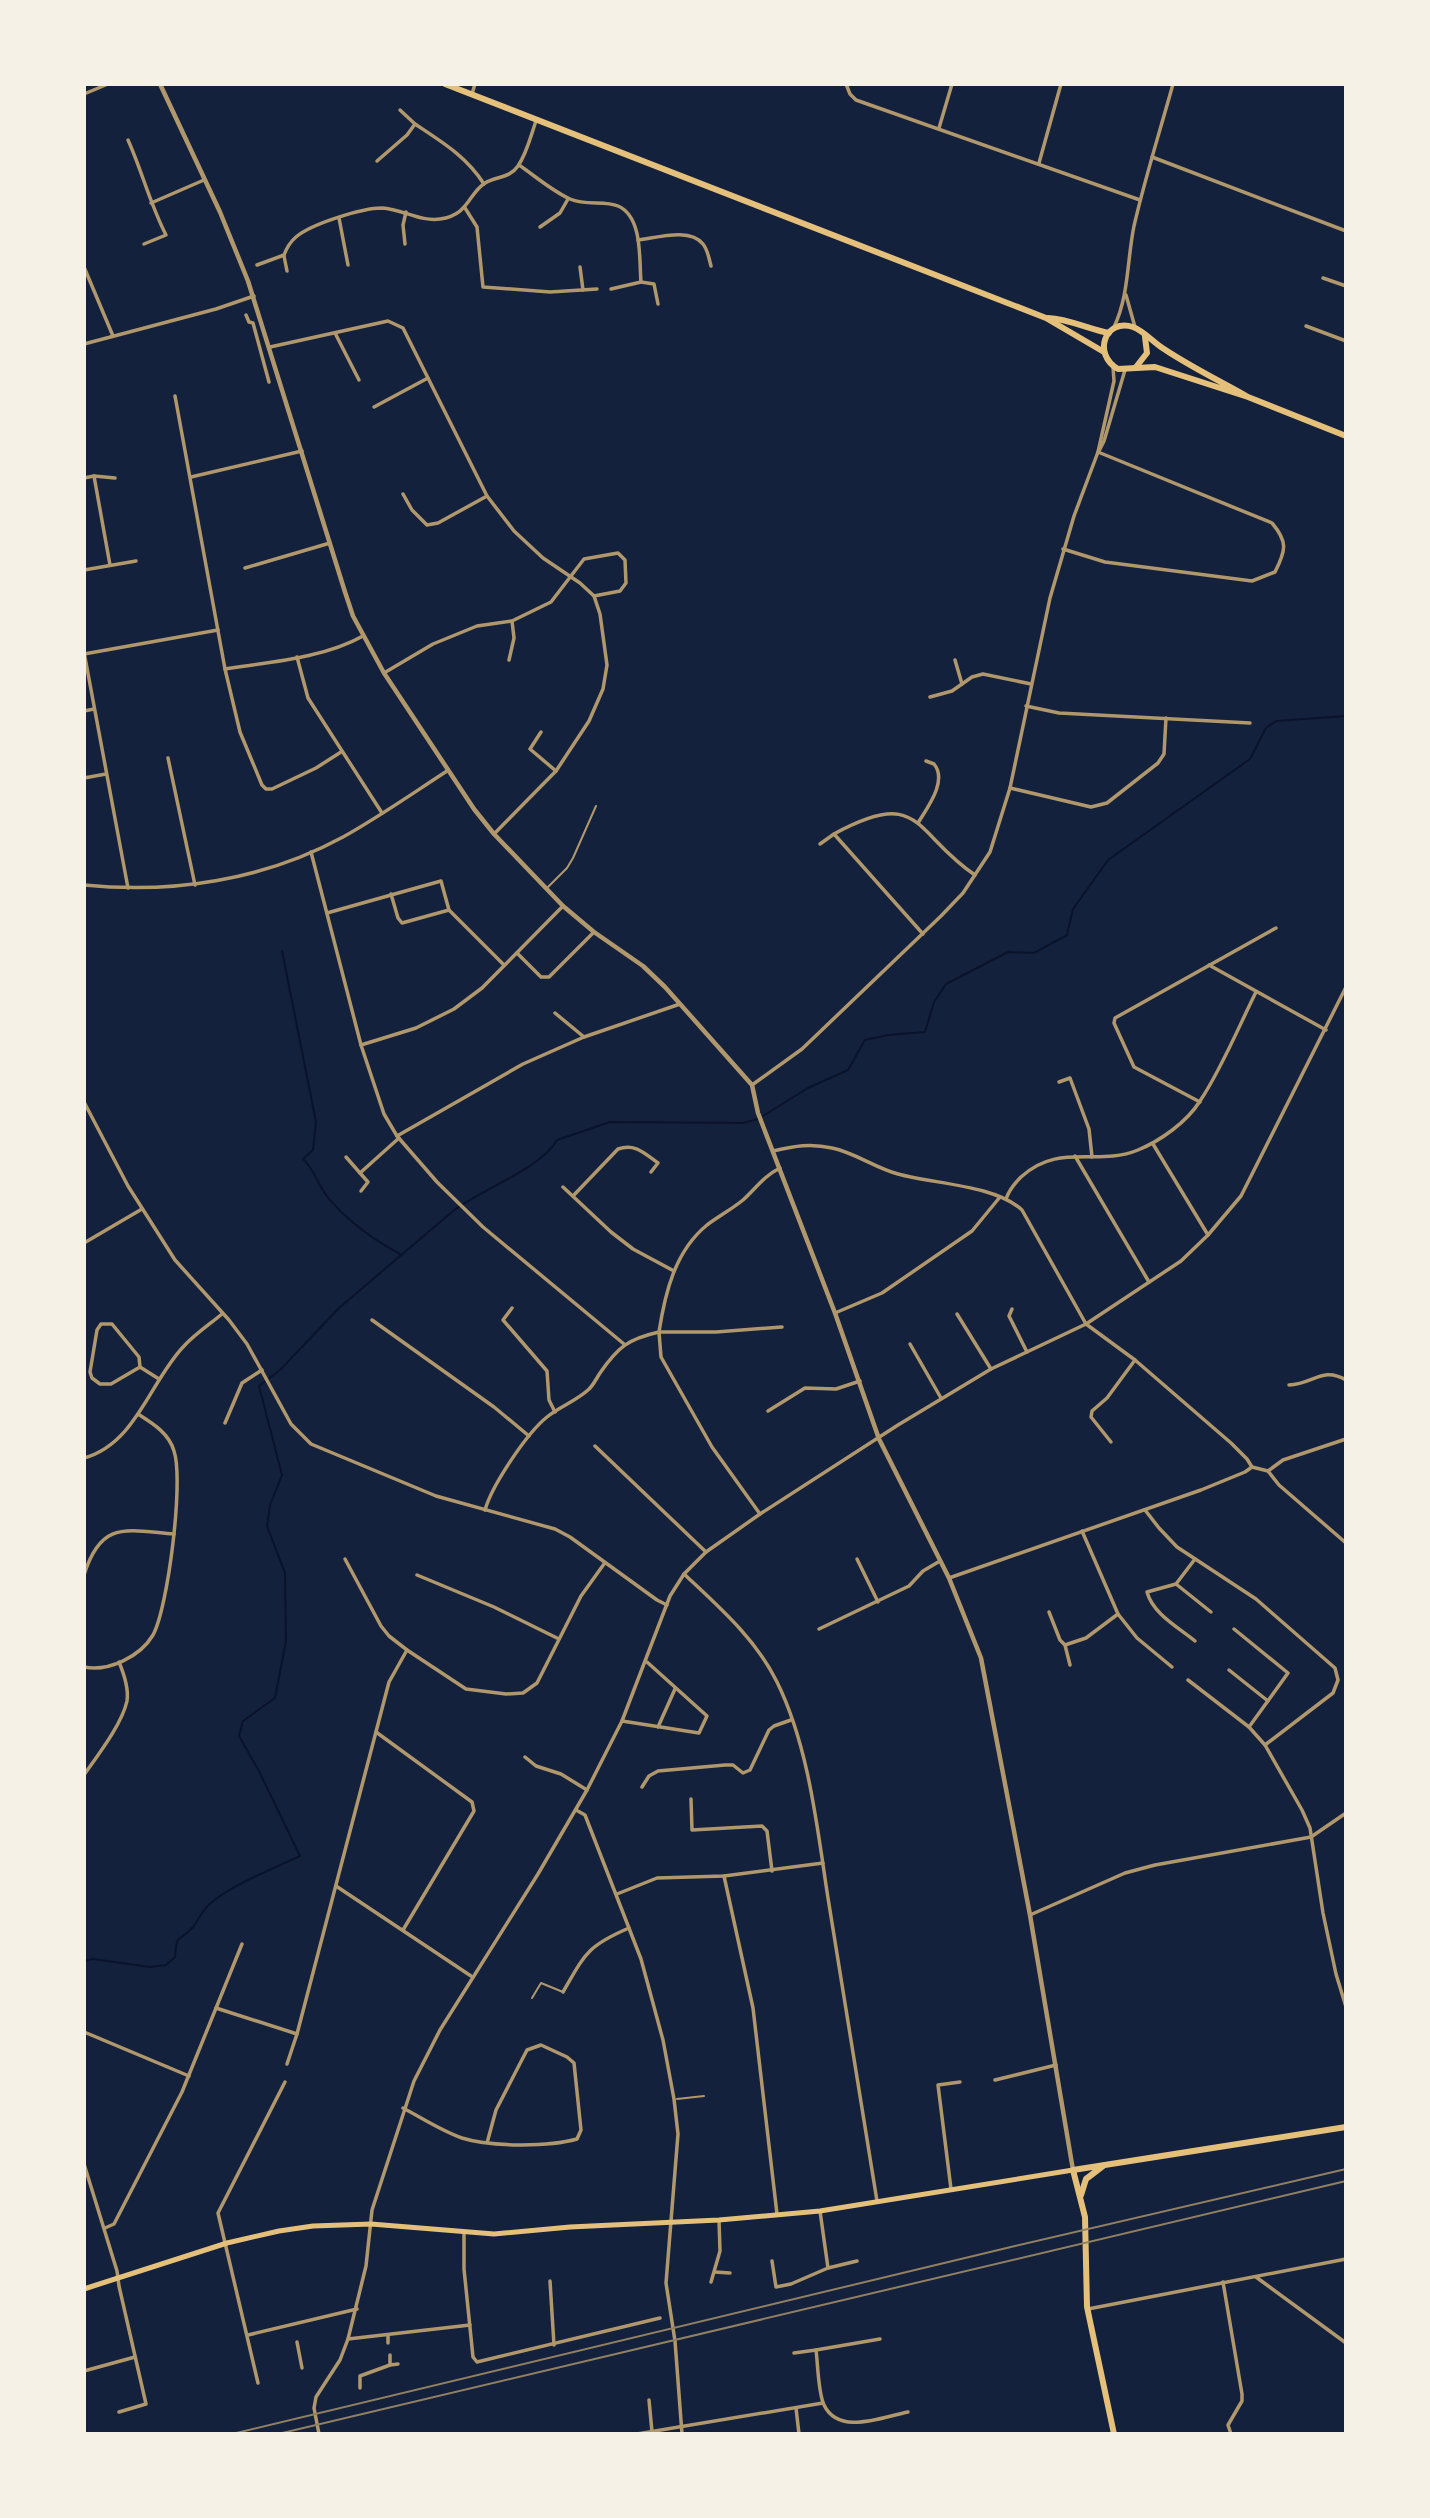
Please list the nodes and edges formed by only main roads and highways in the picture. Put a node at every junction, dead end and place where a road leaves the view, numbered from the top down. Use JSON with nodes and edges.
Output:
{"nodes":[{"id":1,"x":445,"y":84,"type":"edge"},
{"id":2,"x":1046,"y":318,"type":"junction"},
{"id":3,"x":1111,"y":331,"type":"junction"},
{"id":4,"x":1143,"y":334,"type":"junction"},
{"id":5,"x":1104,"y":352,"type":"junction"},
{"id":6,"x":1135,"y":368,"type":"junction"},
{"id":7,"x":1248,"y":397,"type":"junction"},
{"id":8,"x":1346,"y":436,"type":"edge"},
{"id":9,"x":1346,"y":2127,"type":"edge"},
{"id":10,"x":1105,"y":2165,"type":"junction"},
{"id":11,"x":1073,"y":2170,"type":"junction"},
{"id":12,"x":1080,"y":2197,"type":"junction"},
{"id":13,"x":84,"y":2289,"type":"edge"},
{"id":14,"x":1112,"y":2432,"type":"edge"}],
"edges":[{"from":1,"to":2,"type":"main road"},
{"from":2,"to":3,"type":"main road"},
{"from":2,"to":5,"type":"main road"},
{"from":3,"to":4,"type":"main road"},
{"from":3,"to":5,"type":"main road"},
{"from":4,"to":6,"type":"main road"},
{"from":4,"to":7,"type":"main road"},
{"from":5,"to":6,"type":"main road"},
{"from":6,"to":7,"type":"main road"},
{"from":7,"to":8,"type":"main road"},
{"from":9,"to":10,"type":"main road"},
{"from":10,"to":11,"type":"main road"},
{"from":10,"to":12,"type":"main road"},
{"from":11,"to":12,"type":"main road"},
{"from":11,"to":13,"type":"main road"},
{"from":12,"to":14,"type":"main road"}]}
